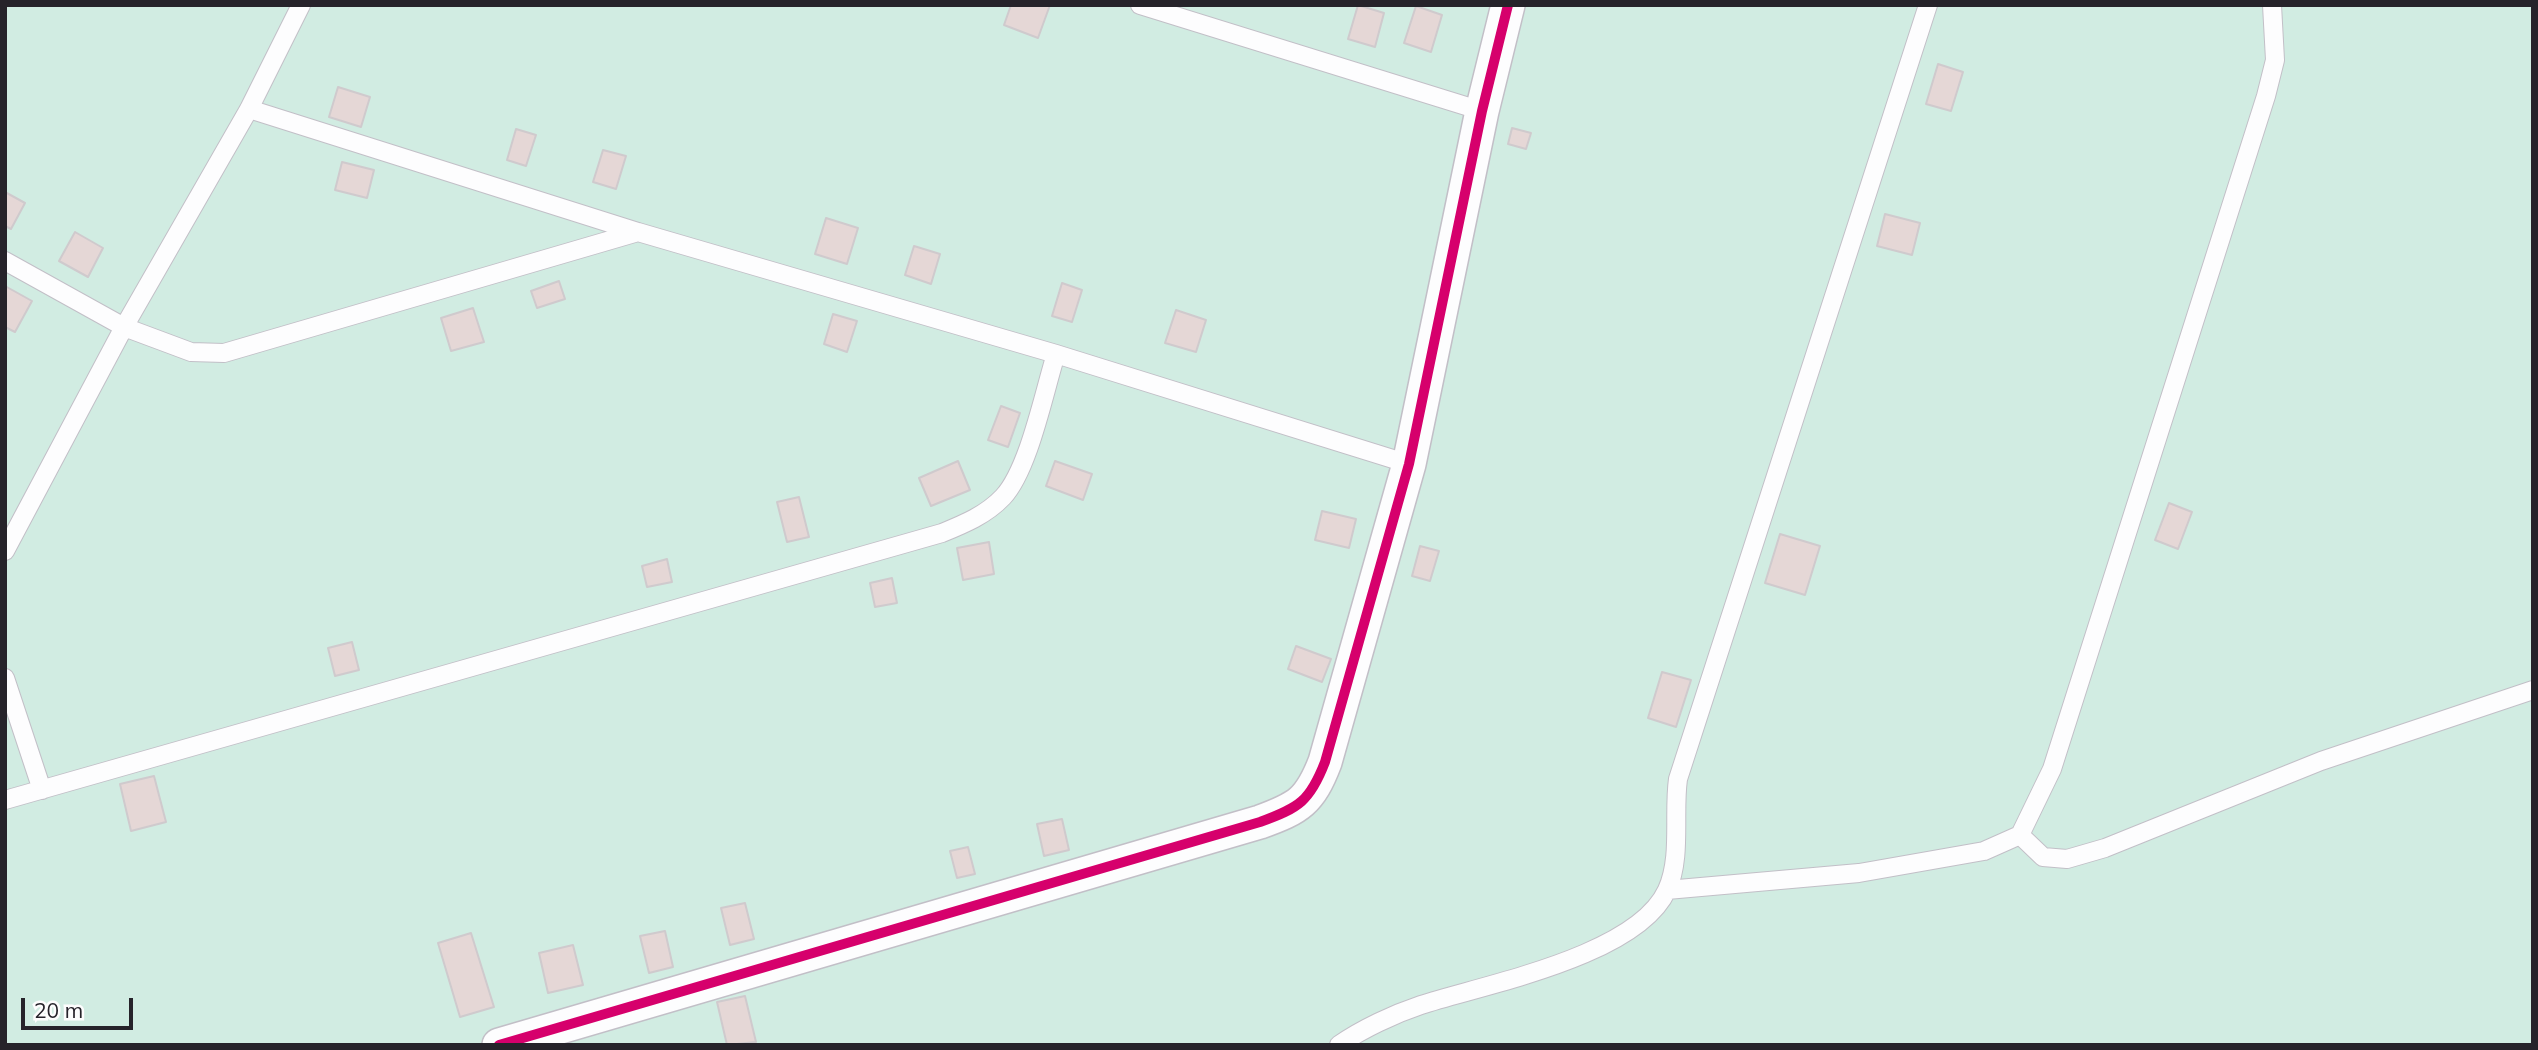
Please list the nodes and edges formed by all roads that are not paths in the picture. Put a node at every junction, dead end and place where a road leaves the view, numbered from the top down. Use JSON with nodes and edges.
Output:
{"nodes":[{"id":1,"x":300,"y":5,"type":"edge"},
{"id":2,"x":1140,"y":5,"type":"edge"},
{"id":3,"x":1508,"y":5,"type":"edge"},
{"id":4,"x":1928,"y":5,"type":"edge"},
{"id":5,"x":2272,"y":5,"type":"edge"},
{"id":6,"x":249,"y":109,"type":"junction"},
{"id":7,"x":1482,"y":111,"type":"junction"},
{"id":8,"x":638,"y":232,"type":"junction"},
{"id":9,"x":5,"y":261,"type":"edge"},
{"id":10,"x":124,"y":327,"type":"junction"},
{"id":11,"x":1056,"y":354,"type":"junction"},
{"id":12,"x":1409,"y":464,"type":"junction"},
{"id":13,"x":5,"y":551,"type":"edge"},
{"id":14,"x":5,"y":678,"type":"edge"},
{"id":15,"x":2533,"y":690,"type":"edge"},
{"id":16,"x":42,"y":790,"type":"junction"},
{"id":17,"x":5,"y":800,"type":"edge"},
{"id":18,"x":2020,"y":835,"type":"junction"},
{"id":19,"x":1667,"y":890,"type":"junction"},
{"id":20,"x":1345,"y":1041,"type":"edge"},
{"id":21,"x":499,"y":1045,"type":"edge"},
{"id":22,"x":1328,"y":1045,"type":"edge"}],
"edges":[{"from":1,"to":6,"type":"lane"},
{"from":2,"to":7,"type":"lane"},
{"from":3,"to":7,"type":"street"},
{"from":4,"to":19,"type":"lane"},
{"from":5,"to":18,"type":"lane"},
{"from":6,"to":8,"type":"lane"},
{"from":6,"to":10,"type":"lane"},
{"from":7,"to":12,"type":"street"},
{"from":8,"to":10,"type":"lane"},
{"from":8,"to":11,"type":"lane"},
{"from":9,"to":10,"type":"lane"},
{"from":10,"to":13,"type":"lane"},
{"from":11,"to":12,"type":"lane"},
{"from":11,"to":16,"type":"lane"},
{"from":12,"to":21,"type":"street"},
{"from":14,"to":16,"type":"lane"},
{"from":15,"to":18,"type":"lane"},
{"from":16,"to":17,"type":"lane"},
{"from":18,"to":19,"type":"lane"},
{"from":19,"to":20,"type":"lane"},
{"from":20,"to":22,"type":"lane"}]}
